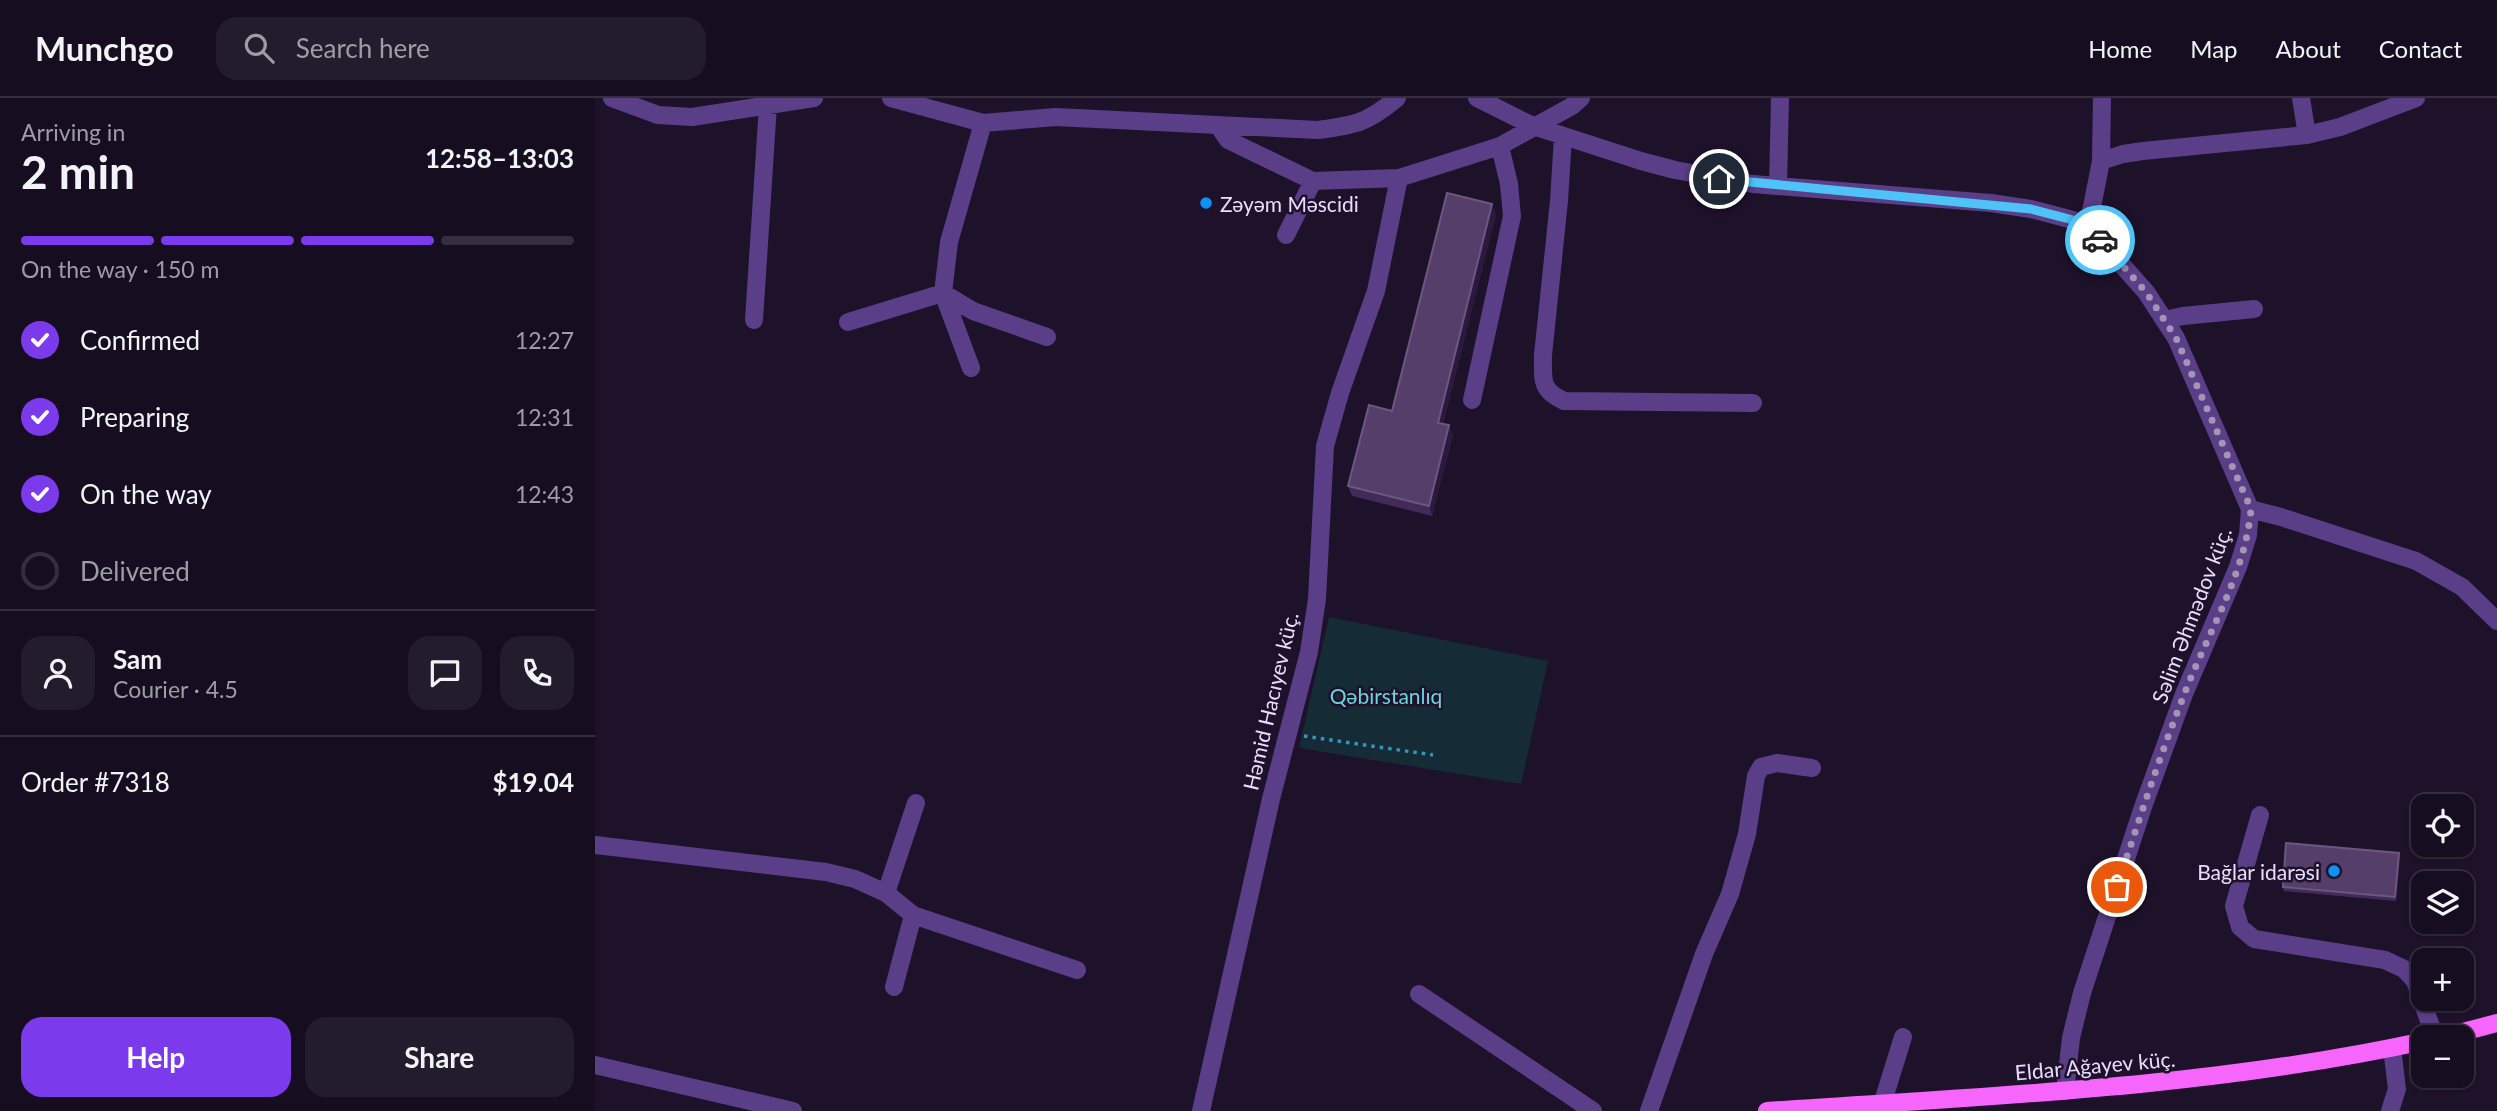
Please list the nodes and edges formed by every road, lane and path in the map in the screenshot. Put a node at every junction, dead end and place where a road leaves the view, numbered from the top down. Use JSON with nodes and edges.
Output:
{"nodes":[{"id":1,"x":612,"y":98,"type":"edge"},
{"id":2,"x":814,"y":98,"type":"edge"},
{"id":3,"x":891,"y":98,"type":"edge"},
{"id":4,"x":1397,"y":98,"type":"edge"},
{"id":5,"x":1478,"y":98,"type":"edge"},
{"id":6,"x":1581,"y":98,"type":"edge"},
{"id":7,"x":1780,"y":98,"type":"edge"},
{"id":8,"x":2102,"y":98,"type":"edge"},
{"id":9,"x":2301,"y":98,"type":"edge"},
{"id":10,"x":2416,"y":98,"type":"edge"},
{"id":11,"x":768,"y":105,"type":"junction"},
{"id":12,"x":983,"y":123,"type":"junction"},
{"id":13,"x":1218,"y":125,"type":"junction"},
{"id":14,"x":1533,"y":126,"type":"junction"},
{"id":15,"x":2307,"y":135,"type":"junction"},
{"id":16,"x":1563,"y":136,"type":"junction"},
{"id":17,"x":1500,"y":146,"type":"junction"},
{"id":18,"x":2101,"y":161,"type":"junction"},
{"id":19,"x":1399,"y":178,"type":"junction"},
{"id":20,"x":1313,"y":181,"type":"junction"},
{"id":21,"x":1778,"y":186,"type":"junction"},
{"id":22,"x":2088,"y":227,"type":"junction"},
{"id":23,"x":1286,"y":235,"type":"dead end"},
{"id":24,"x":943,"y":293,"type":"junction"},
{"id":25,"x":2254,"y":309,"type":"dead end"},
{"id":26,"x":754,"y":320,"type":"dead end"},
{"id":27,"x":2164,"y":320,"type":"junction"},
{"id":28,"x":848,"y":322,"type":"dead end"},
{"id":29,"x":1047,"y":337,"type":"dead end"},
{"id":30,"x":971,"y":368,"type":"dead end"},
{"id":31,"x":1472,"y":400,"type":"dead end"},
{"id":32,"x":1753,"y":403,"type":"dead end"},
{"id":33,"x":2251,"y":509,"type":"junction"},
{"id":34,"x":2497,"y":621,"type":"edge"},
{"id":35,"x":1288,"y":734,"type":"junction"},
{"id":36,"x":1433,"y":755,"type":"dead end"},
{"id":37,"x":1812,"y":768,"type":"dead end"},
{"id":38,"x":916,"y":803,"type":"dead end"},
{"id":39,"x":2260,"y":815,"type":"dead end"},
{"id":40,"x":595,"y":845,"type":"edge"},
{"id":41,"x":886,"y":893,"type":"junction"},
{"id":42,"x":913,"y":915,"type":"junction"},
{"id":43,"x":1077,"y":970,"type":"dead end"},
{"id":44,"x":894,"y":986,"type":"dead end"},
{"id":45,"x":1419,"y":994,"type":"dead end"},
{"id":46,"x":2497,"y":1023,"type":"edge"},
{"id":47,"x":2432,"y":1025,"type":"edge"},
{"id":48,"x":2474,"y":1029,"type":"edge"},
{"id":49,"x":1903,"y":1037,"type":"dead end"},
{"id":50,"x":2411,"y":1044,"type":"edge"},
{"id":51,"x":2392,"y":1048,"type":"junction"},
{"id":52,"x":595,"y":1065,"type":"edge"},
{"id":53,"x":2064,"y":1091,"type":"junction"},
{"id":54,"x":1881,"y":1107,"type":"edge"},
{"id":55,"x":793,"y":1111,"type":"edge"},
{"id":56,"x":1201,"y":1111,"type":"edge"},
{"id":57,"x":1593,"y":1111,"type":"edge"},
{"id":58,"x":1649,"y":1111,"type":"edge"},
{"id":59,"x":1767,"y":1111,"type":"edge"},
{"id":60,"x":2390,"y":1111,"type":"edge"}],
"edges":[{"from":1,"to":11,"type":"street"},
{"from":2,"to":11,"type":"street"},
{"from":3,"to":12,"type":"street"},
{"from":4,"to":13,"type":"street"},
{"from":5,"to":14,"type":"street","name":"Səlim Əhmədov küç."},
{"from":6,"to":14,"type":"street"},
{"from":7,"to":21,"type":"street"},
{"from":8,"to":18,"type":"street"},
{"from":9,"to":15,"type":"street"},
{"from":10,"to":15,"type":"street"},
{"from":11,"to":26,"type":"street"},
{"from":12,"to":13,"type":"street"},
{"from":12,"to":24,"type":"street"},
{"from":13,"to":20,"type":"street"},
{"from":14,"to":16,"type":"street","name":"Səlim Əhmədov küç."},
{"from":14,"to":17,"type":"street"},
{"from":15,"to":18,"type":"street"},
{"from":16,"to":21,"type":"street","name":"Səlim Əhmədov küç."},
{"from":16,"to":32,"type":"street"},
{"from":17,"to":19,"type":"street"},
{"from":17,"to":31,"type":"street"},
{"from":18,"to":22,"type":"street"},
{"from":19,"to":20,"type":"street"},
{"from":19,"to":35,"type":"street","name":"Həmid Hacıyev küç."},
{"from":20,"to":23,"type":"street"},
{"from":21,"to":22,"type":"street","name":"Səlim Əhmədov küç."},
{"from":22,"to":27,"type":"street","name":"Səlim Əhmədov küç."},
{"from":24,"to":28,"type":"street"},
{"from":24,"to":29,"type":"street"},
{"from":24,"to":30,"type":"street"},
{"from":25,"to":27,"type":"street"},
{"from":27,"to":33,"type":"street","name":"Səlim Əhmədov küç."},
{"from":33,"to":34,"type":"street"},
{"from":33,"to":53,"type":"street","name":"Səlim Əhmədov küç."},
{"from":35,"to":36,"type":"path"},
{"from":35,"to":56,"type":"street","name":"Həmid Hacıyev küç."},
{"from":37,"to":58,"type":"street"},
{"from":38,"to":41,"type":"street"},
{"from":39,"to":47,"type":"street"},
{"from":40,"to":41,"type":"street"},
{"from":41,"to":42,"type":"street"},
{"from":42,"to":43,"type":"street"},
{"from":42,"to":44,"type":"street"},
{"from":45,"to":57,"type":"street"},
{"from":46,"to":48,"type":"main road"},
{"from":49,"to":54,"type":"street"},
{"from":50,"to":51,"type":"main road","name":"Eldar Ağayev küç."},
{"from":51,"to":53,"type":"main road","name":"Eldar Ağayev küç."},
{"from":51,"to":60,"type":"street"},
{"from":52,"to":55,"type":"street"},
{"from":53,"to":54,"type":"main road","name":"Eldar Ağayev küç."},
{"from":54,"to":59,"type":"main road","name":"Eldar Ağayev küç."}]}
